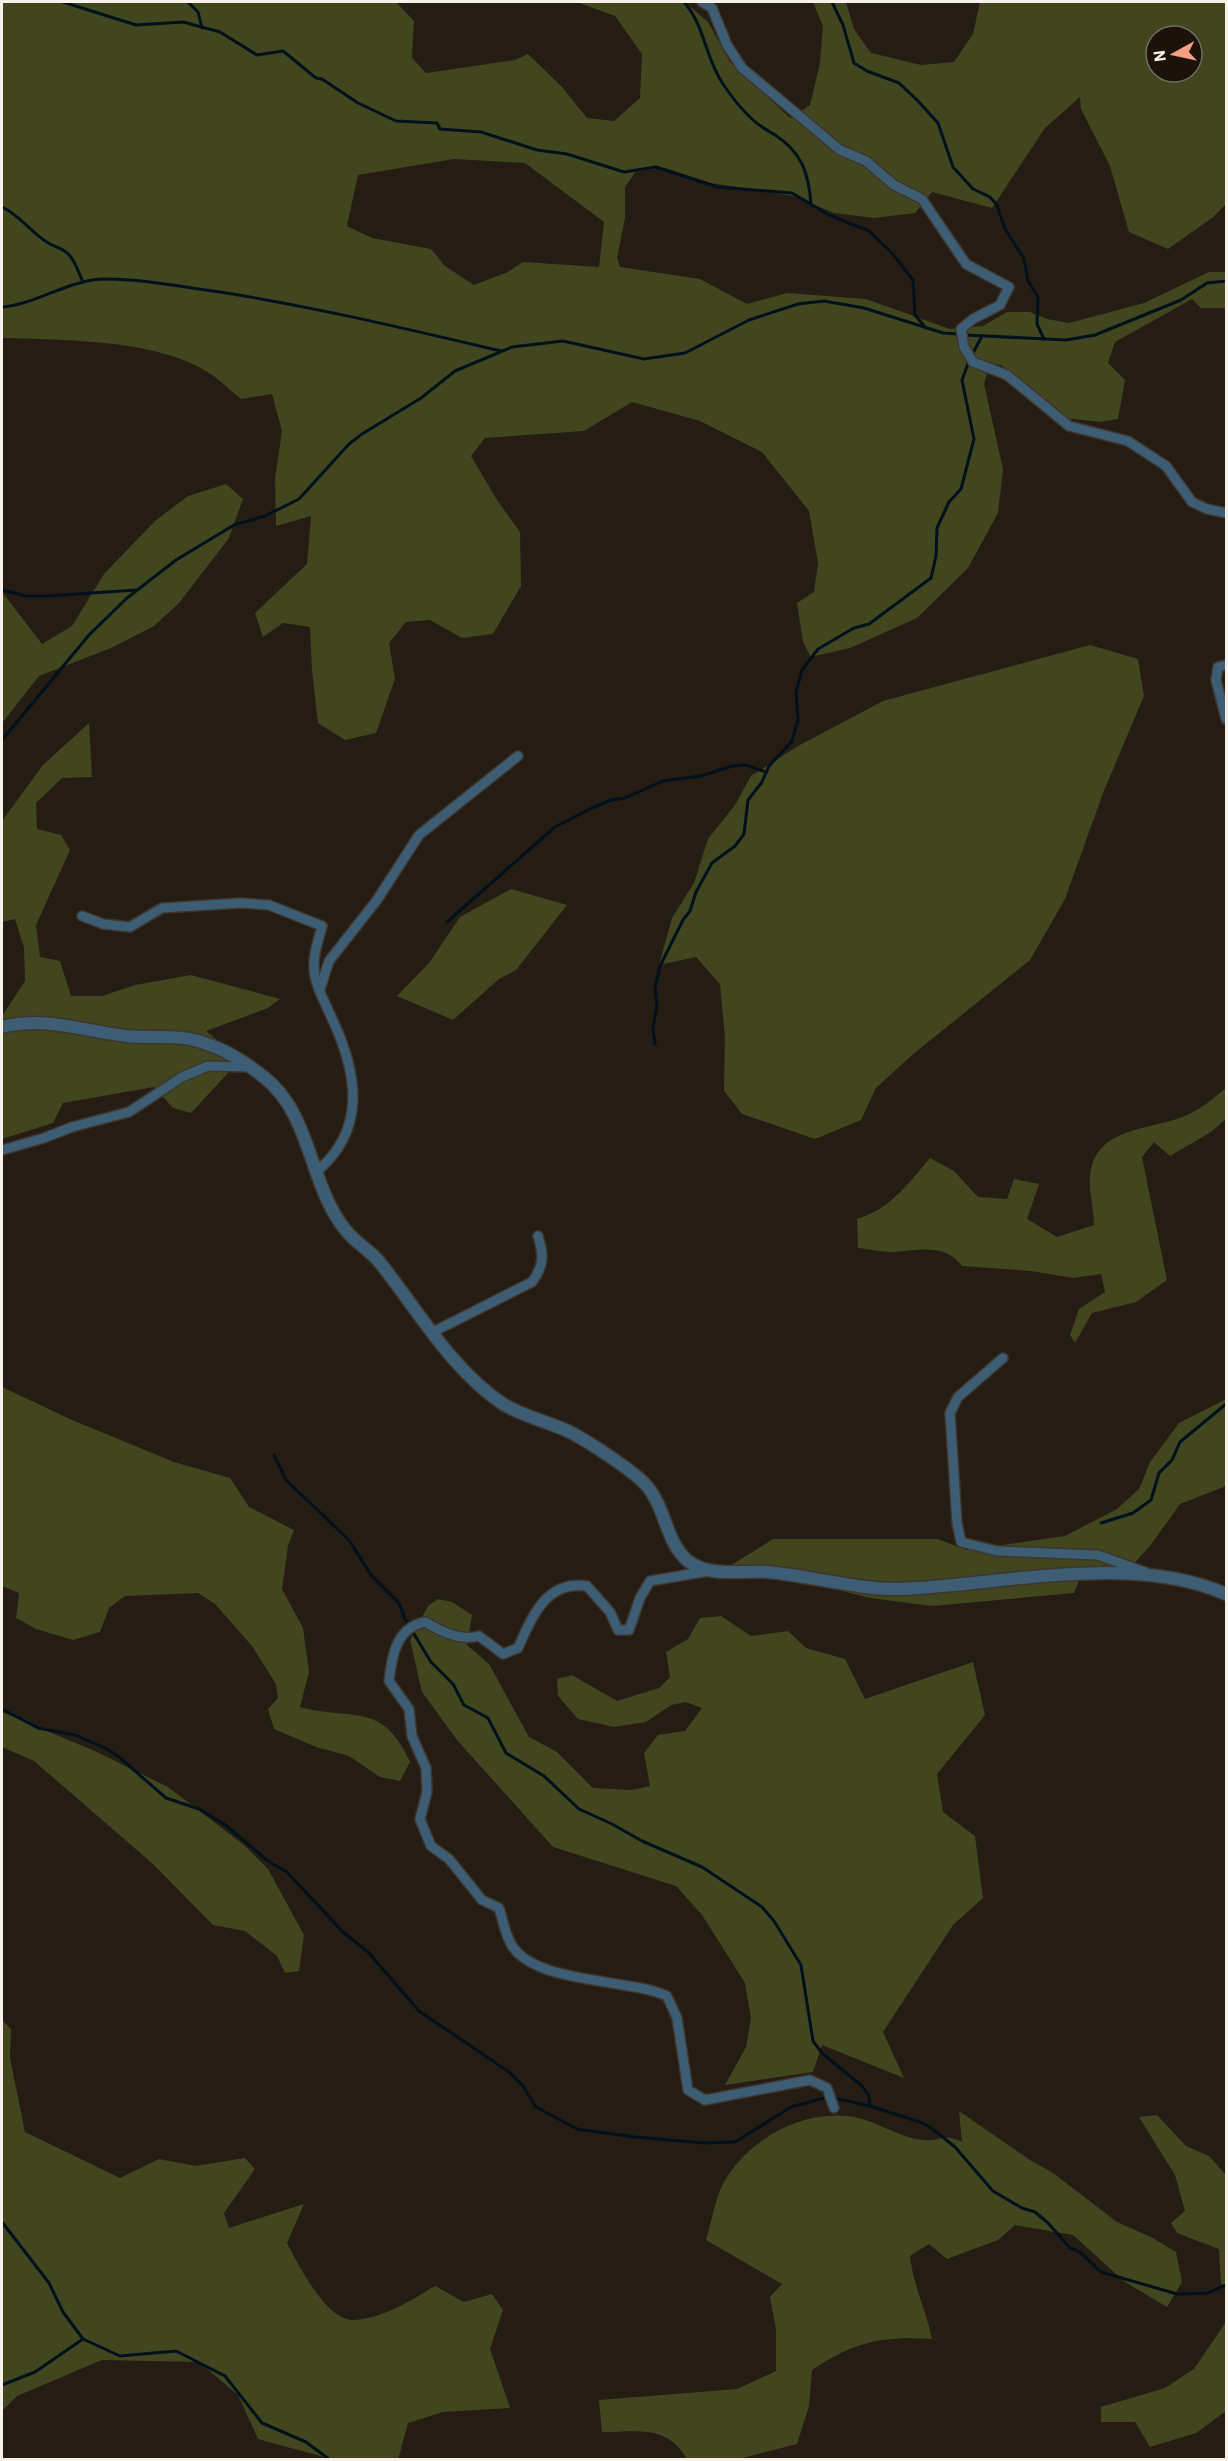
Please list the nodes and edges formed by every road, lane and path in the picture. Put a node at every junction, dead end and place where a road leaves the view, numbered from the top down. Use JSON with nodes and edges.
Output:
{"nodes":[{"id":1,"x":702,"y":2,"type":"edge"},
{"id":2,"x":1227,"y":513,"type":"edge"},
{"id":3,"x":1227,"y":665,"type":"edge"},
{"id":4,"x":1227,"y":719,"type":"edge"},
{"id":5,"x":518,"y":756,"type":"dead end"},
{"id":6,"x":82,"y":916,"type":"dead end"},
{"id":7,"x":320,"y":988,"type":"junction"},
{"id":8,"x":2,"y":1027,"type":"edge"},
{"id":9,"x":250,"y":1067,"type":"junction"},
{"id":10,"x":2,"y":1150,"type":"edge"},
{"id":11,"x":316,"y":1172,"type":"junction"},
{"id":12,"x":538,"y":1236,"type":"dead end"},
{"id":13,"x":433,"y":1332,"type":"junction"},
{"id":14,"x":1003,"y":1358,"type":"dead end"},
{"id":15,"x":712,"y":1571,"type":"junction"},
{"id":16,"x":1161,"y":1578,"type":"junction"},
{"id":17,"x":1227,"y":1594,"type":"edge"},
{"id":18,"x":834,"y":2108,"type":"dead end"}],
"edges":[{"from":1,"to":2,"type":"street"},
{"from":3,"to":4,"type":"street"},
{"from":5,"to":7,"type":"street"},
{"from":6,"to":7,"type":"street"},
{"from":7,"to":11,"type":"street"},
{"from":8,"to":9,"type":"street"},
{"from":9,"to":10,"type":"street"},
{"from":9,"to":11,"type":"street"},
{"from":11,"to":13,"type":"street"},
{"from":12,"to":13,"type":"street"},
{"from":13,"to":15,"type":"street"},
{"from":14,"to":16,"type":"street"},
{"from":15,"to":16,"type":"street"},
{"from":15,"to":18,"type":"street"},
{"from":16,"to":17,"type":"street"}]}
